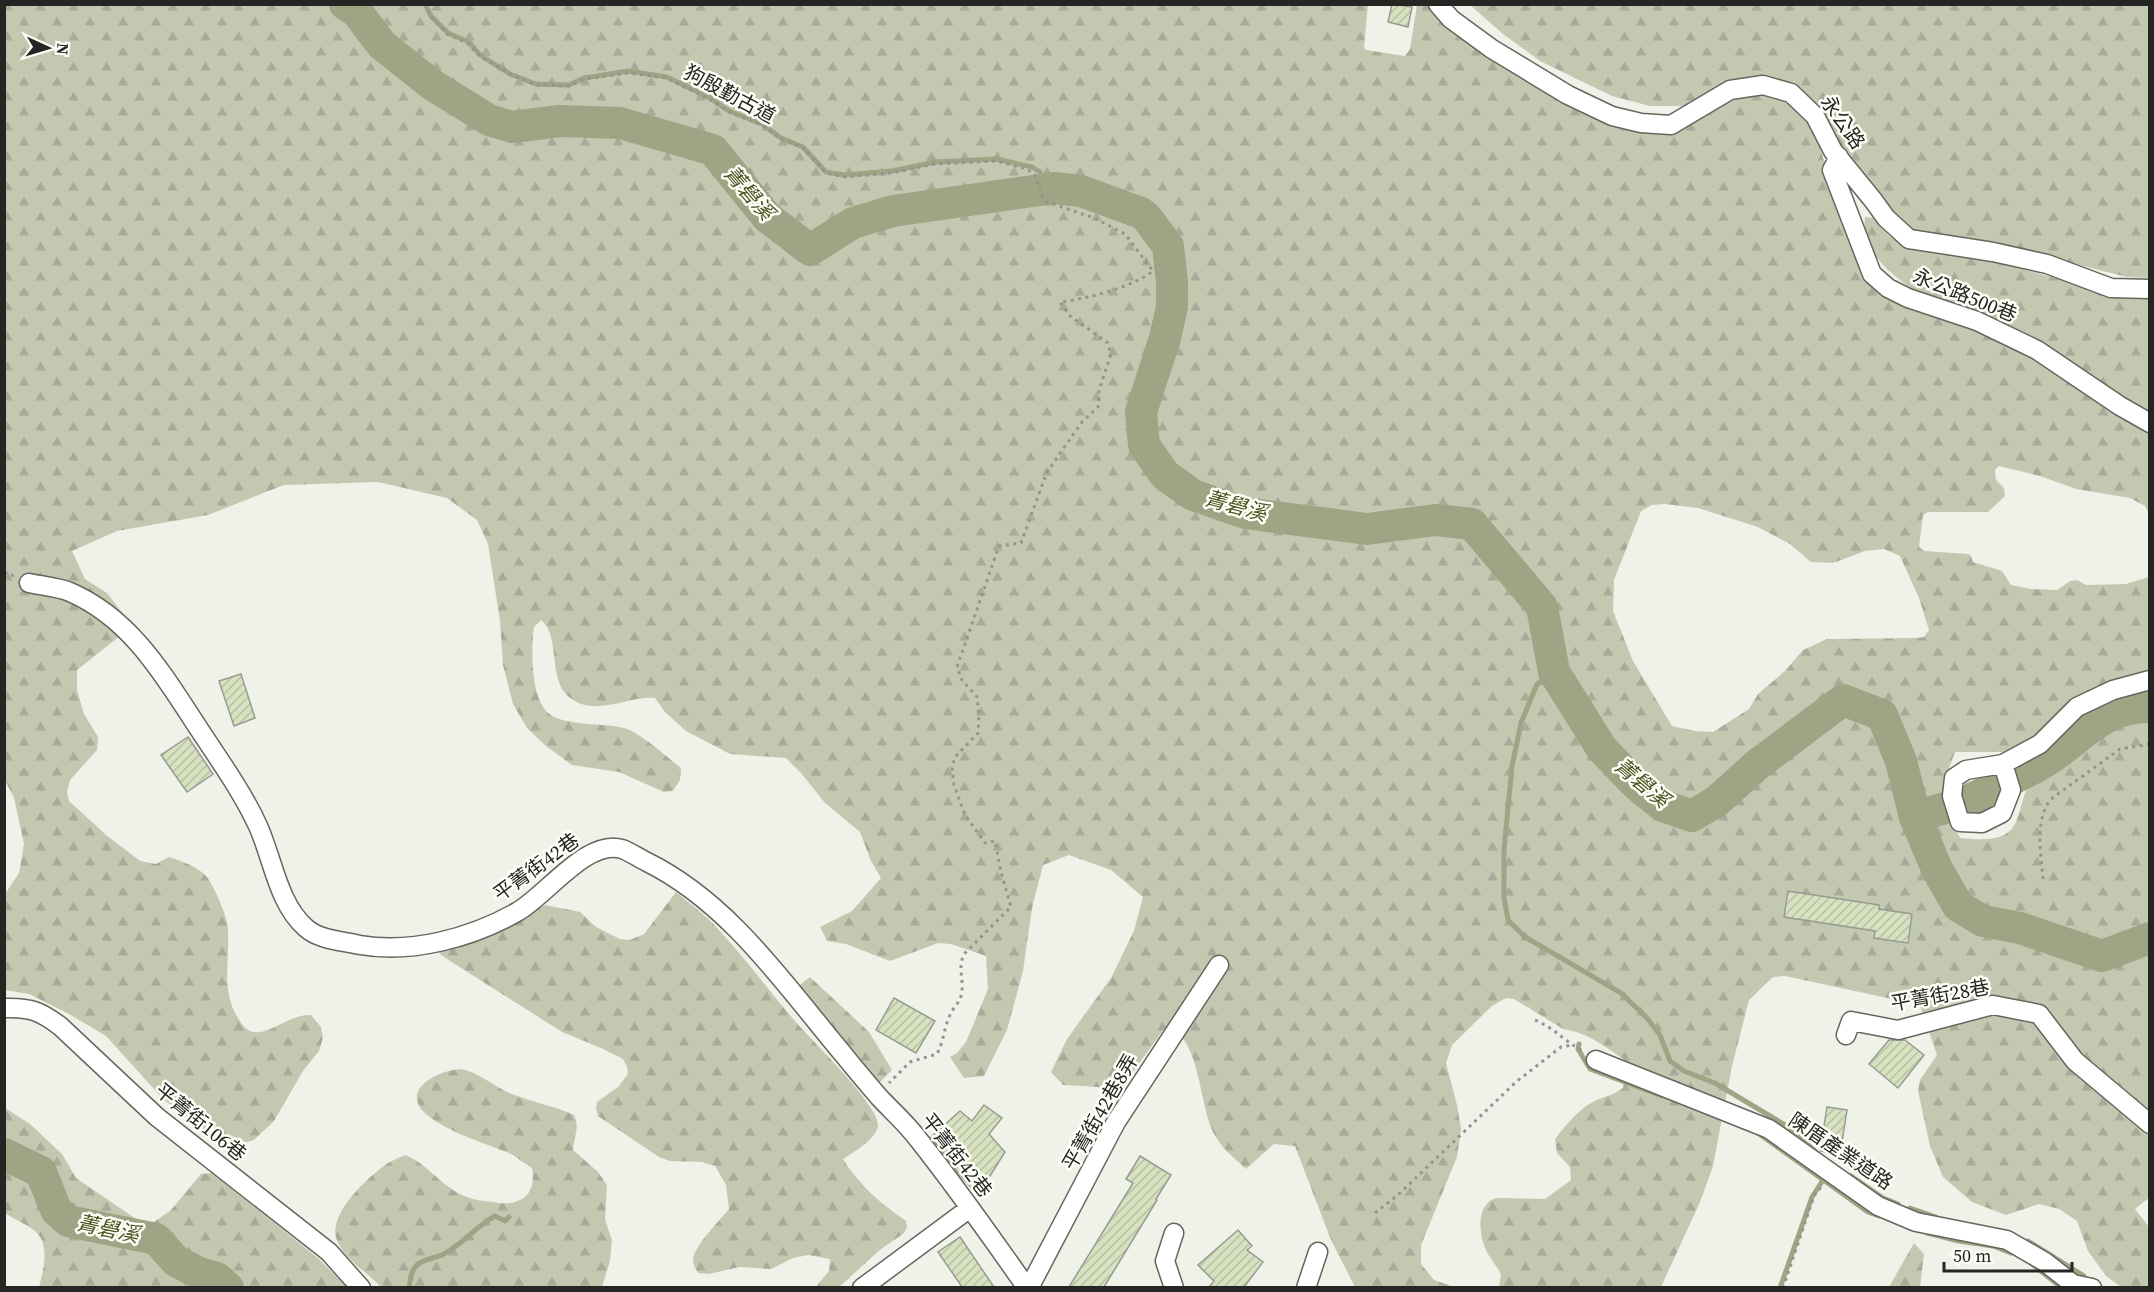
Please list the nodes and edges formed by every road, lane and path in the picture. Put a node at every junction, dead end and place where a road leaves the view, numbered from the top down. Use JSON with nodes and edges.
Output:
{"nodes":[{"id":1,"x":423,"y":4,"type":"edge"},
{"id":2,"x":1438,"y":4,"type":"edge"},
{"id":3,"x":1839,"y":157,"type":"junction"},
{"id":4,"x":2150,"y":289,"type":"edge"},
{"id":5,"x":2150,"y":423,"type":"edge"},
{"id":6,"x":29,"y":583,"type":"dead end"},
{"id":7,"x":2150,"y":680,"type":"edge"},
{"id":8,"x":2150,"y":744,"type":"edge"},
{"id":9,"x":2003,"y":764,"type":"junction"},
{"id":10,"x":2043,"y":879,"type":"dead end"},
{"id":11,"x":1219,"y":965,"type":"dead end"},
{"id":12,"x":4,"y":1008,"type":"edge"},
{"id":13,"x":1535,"y":1020,"type":"dead end"},
{"id":14,"x":1846,"y":1035,"type":"dead end"},
{"id":15,"x":1596,"y":1060,"type":"dead end"},
{"id":16,"x":877,"y":1095,"type":"junction"},
{"id":17,"x":2150,"y":1124,"type":"edge"},
{"id":18,"x":1831,"y":1174,"type":"junction"},
{"id":19,"x":970,"y":1208,"type":"junction"},
{"id":20,"x":1375,"y":1213,"type":"dead end"},
{"id":21,"x":1174,"y":1233,"type":"dead end"},
{"id":22,"x":1317,"y":1252,"type":"dead end"},
{"id":23,"x":361,"y":1287,"type":"edge"},
{"id":24,"x":862,"y":1287,"type":"edge"},
{"id":25,"x":1028,"y":1287,"type":"edge"},
{"id":26,"x":1174,"y":1287,"type":"edge"},
{"id":27,"x":1306,"y":1287,"type":"edge"},
{"id":28,"x":1783,"y":1287,"type":"edge"},
{"id":29,"x":2092,"y":1287,"type":"edge"}],
"edges":[{"from":1,"to":16,"type":"path","name":"狗殷勤古道"},
{"from":2,"to":3,"type":"street","name":"永公路"},
{"from":3,"to":4,"type":"street","name":"永公路"},
{"from":3,"to":5,"type":"street","name":"永公路500巷"},
{"from":6,"to":16,"type":"street","name":"平菁街42巷"},
{"from":7,"to":9,"type":"street"},
{"from":8,"to":10,"type":"path"},
{"from":9,"to":9,"type":"street"},
{"from":11,"to":25,"type":"street","name":"平菁街42巷8弄"},
{"from":12,"to":23,"type":"street","name":"平菁街106巷"},
{"from":13,"to":20,"type":"path"},
{"from":14,"to":17,"type":"street","name":"平菁街28巷"},
{"from":15,"to":18,"type":"street","name":"陳厝產業道路"},
{"from":16,"to":19,"type":"street","name":"平菁街42巷"},
{"from":18,"to":28,"type":"path"},
{"from":18,"to":29,"type":"street","name":"陳厝產業道路"},
{"from":19,"to":24,"type":"street"},
{"from":19,"to":25,"type":"street","name":"平菁街42巷"},
{"from":21,"to":26,"type":"street"},
{"from":22,"to":27,"type":"street"}]}
